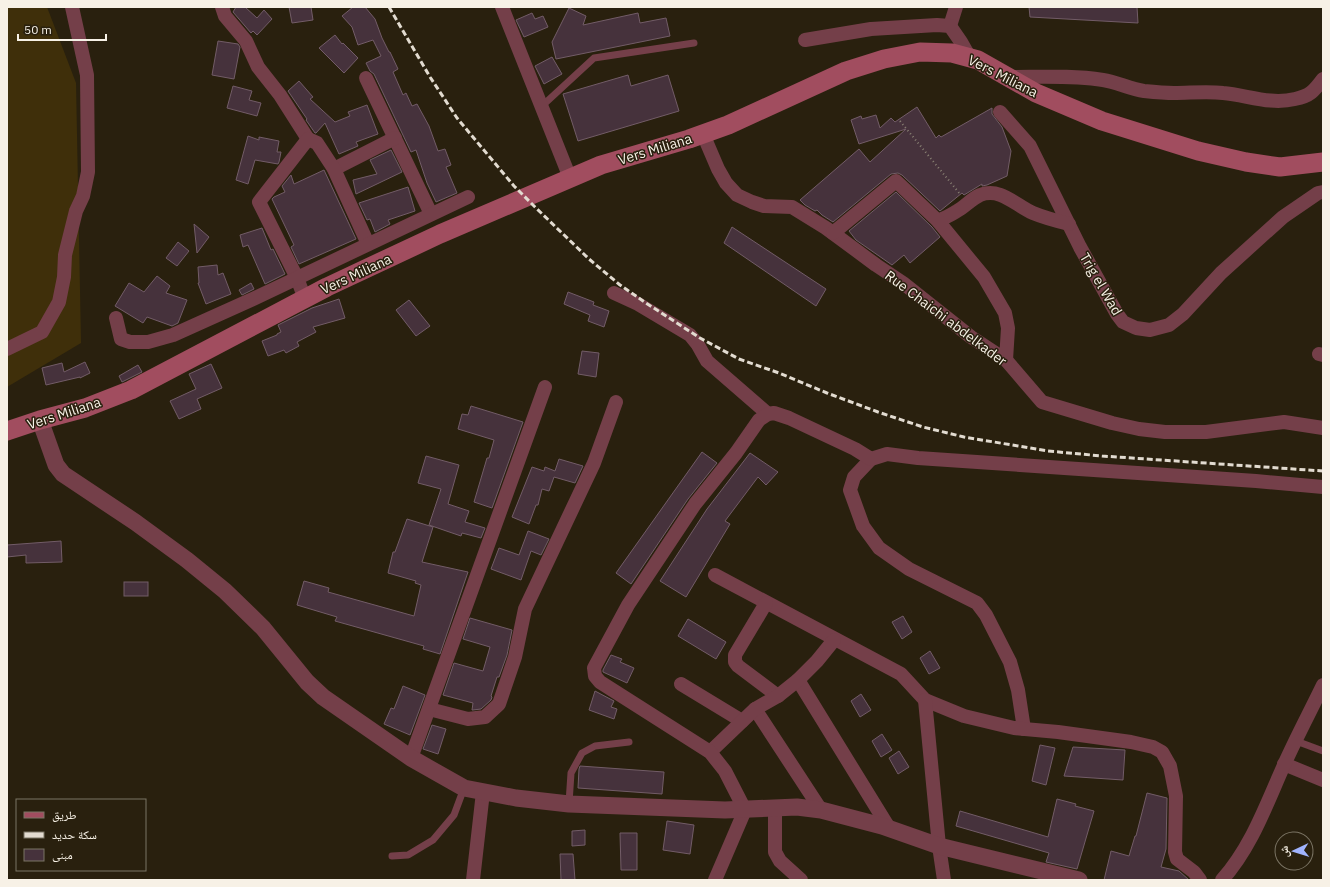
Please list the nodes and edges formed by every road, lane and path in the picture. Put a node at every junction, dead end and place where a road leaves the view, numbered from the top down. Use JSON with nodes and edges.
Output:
{"nodes":[{"id":1,"x":72,"y":7,"type":"edge"},
{"id":2,"x":222,"y":7,"type":"edge"},
{"id":3,"x":502,"y":7,"type":"edge"},
{"id":4,"x":956,"y":7,"type":"edge"},
{"id":5,"x":950,"y":26,"type":"junction"},
{"id":6,"x":805,"y":40,"type":"dead end"},
{"id":7,"x":694,"y":43,"type":"dead end"},
{"id":8,"x":970,"y":58,"type":"junction"},
{"id":9,"x":1008,"y":77,"type":"junction"},
{"id":10,"x":366,"y":78,"type":"dead end"},
{"id":11,"x":1323,"y":79,"type":"edge"},
{"id":12,"x":542,"y":106,"type":"junction"},
{"id":13,"x":1000,"y":112,"type":"dead end"},
{"id":14,"x":900,"y":121,"type":"dead end"},
{"id":15,"x":703,"y":134,"type":"junction"},
{"id":16,"x":395,"y":138,"type":"junction"},
{"id":17,"x":308,"y":139,"type":"junction"},
{"id":18,"x":1323,"y":162,"type":"edge"},
{"id":19,"x":334,"y":169,"type":"junction"},
{"id":20,"x":570,"y":178,"type":"junction"},
{"id":21,"x":1323,"y":192,"type":"edge"},
{"id":22,"x":468,"y":197,"type":"dead end"},
{"id":23,"x":967,"y":203,"type":"junction"},
{"id":24,"x":432,"y":214,"type":"junction"},
{"id":25,"x":938,"y":221,"type":"junction"},
{"id":26,"x":1069,"y":224,"type":"junction"},
{"id":27,"x":833,"y":233,"type":"junction"},
{"id":28,"x":368,"y":244,"type":"junction"},
{"id":29,"x":297,"y":278,"type":"junction"},
{"id":30,"x":614,"y":293,"type":"dead end"},
{"id":31,"x":305,"y":298,"type":"junction"},
{"id":32,"x":116,"y":318,"type":"dead end"},
{"id":33,"x":7,"y":349,"type":"edge"},
{"id":34,"x":1006,"y":360,"type":"junction"},
{"id":35,"x":545,"y":388,"type":"dead end"},
{"id":36,"x":616,"y":402,"type":"dead end"},
{"id":37,"x":768,"y":414,"type":"junction"},
{"id":38,"x":40,"y":420,"type":"junction"},
{"id":39,"x":1323,"y":428,"type":"edge"},
{"id":40,"x":7,"y":431,"type":"edge"},
{"id":41,"x":871,"y":460,"type":"junction"},
{"id":42,"x":1323,"y":488,"type":"edge"},
{"id":43,"x":715,"y":575,"type":"dead end"},
{"id":44,"x":766,"y":603,"type":"junction"},
{"id":45,"x":834,"y":640,"type":"junction"},
{"id":46,"x":798,"y":680,"type":"junction"},
{"id":47,"x":681,"y":684,"type":"dead end"},
{"id":48,"x":1323,"y":685,"type":"edge"},
{"id":49,"x":778,"y":696,"type":"junction"},
{"id":50,"x":925,"y":700,"type":"junction"},
{"id":51,"x":429,"y":709,"type":"junction"},
{"id":52,"x":755,"y":709,"type":"junction"},
{"id":53,"x":742,"y":721,"type":"junction"},
{"id":54,"x":1024,"y":729,"type":"junction"},
{"id":55,"x":1296,"y":740,"type":"junction"},
{"id":56,"x":629,"y":742,"type":"dead end"},
{"id":57,"x":1323,"y":751,"type":"edge"},
{"id":58,"x":710,"y":752,"type":"junction"},
{"id":59,"x":411,"y":758,"type":"junction"},
{"id":60,"x":1284,"y":764,"type":"junction"},
{"id":61,"x":1323,"y":780,"type":"edge"},
{"id":62,"x":464,"y":788,"type":"junction"},
{"id":63,"x":483,"y":792,"type":"junction"},
{"id":64,"x":569,"y":804,"type":"junction"},
{"id":65,"x":775,"y":808,"type":"junction"},
{"id":66,"x":745,"y":810,"type":"junction"},
{"id":67,"x":821,"y":810,"type":"junction"},
{"id":68,"x":889,"y":828,"type":"junction"},
{"id":69,"x":939,"y":846,"type":"junction"},
{"id":70,"x":392,"y":856,"type":"dead end"},
{"id":71,"x":473,"y":880,"type":"edge"},
{"id":72,"x":715,"y":880,"type":"edge"},
{"id":73,"x":801,"y":880,"type":"edge"},
{"id":74,"x":944,"y":880,"type":"edge"},
{"id":75,"x":1079,"y":880,"type":"edge"},
{"id":76,"x":1200,"y":880,"type":"edge"},
{"id":77,"x":1222,"y":880,"type":"edge"}],
"edges":[{"from":1,"to":33,"type":"street"},
{"from":2,"to":17,"type":"street"},
{"from":3,"to":12,"type":"street"},
{"from":4,"to":5,"type":"street"},
{"from":5,"to":6,"type":"street"},
{"from":5,"to":8,"type":"street"},
{"from":7,"to":12,"type":"lane"},
{"from":8,"to":9,"type":"main road","name":"Vers Miliana"},
{"from":8,"to":15,"type":"main road","name":"Vers Miliana"},
{"from":9,"to":11,"type":"street"},
{"from":9,"to":18,"type":"main road","name":"Vers Miliana"},
{"from":10,"to":16,"type":"street"},
{"from":12,"to":20,"type":"street"},
{"from":13,"to":26,"type":"street","name":"Trig el Wad"},
{"from":14,"to":23,"type":"path"},
{"from":15,"to":20,"type":"main road","name":"Vers Miliana"},
{"from":15,"to":27,"type":"street","name":"Rue Chaichi abdelkader"},
{"from":16,"to":19,"type":"street"},
{"from":16,"to":24,"type":"street"},
{"from":17,"to":19,"type":"street"},
{"from":17,"to":29,"type":"street"},
{"from":19,"to":28,"type":"street"},
{"from":20,"to":31,"type":"main road","name":"Vers Miliana"},
{"from":21,"to":26,"type":"street","name":"Trig el Wad"},
{"from":22,"to":24,"type":"street"},
{"from":23,"to":25,"type":"street"},
{"from":23,"to":26,"type":"street"},
{"from":24,"to":28,"type":"street"},
{"from":25,"to":27,"type":"street"},
{"from":25,"to":34,"type":"street"},
{"from":27,"to":34,"type":"street","name":"Rue Chaichi abdelkader"},
{"from":28,"to":29,"type":"street"},
{"from":29,"to":31,"type":"street"},
{"from":29,"to":32,"type":"street"},
{"from":30,"to":37,"type":"street"},
{"from":31,"to":38,"type":"main road","name":"Vers Miliana"},
{"from":34,"to":39,"type":"street","name":"Rue Chaichi abdelkader"},
{"from":35,"to":51,"type":"street"},
{"from":36,"to":51,"type":"street"},
{"from":37,"to":41,"type":"street"},
{"from":37,"to":58,"type":"street"},
{"from":38,"to":40,"type":"main road","name":"Vers Miliana"},
{"from":38,"to":59,"type":"street"},
{"from":41,"to":42,"type":"street"},
{"from":41,"to":54,"type":"street"},
{"from":43,"to":44,"type":"street"},
{"from":44,"to":45,"type":"street"},
{"from":44,"to":49,"type":"street"},
{"from":45,"to":46,"type":"street"},
{"from":45,"to":50,"type":"street"},
{"from":46,"to":49,"type":"street"},
{"from":46,"to":68,"type":"street"},
{"from":47,"to":53,"type":"street"},
{"from":48,"to":55,"type":"street"},
{"from":49,"to":52,"type":"street"},
{"from":50,"to":54,"type":"street"},
{"from":50,"to":69,"type":"street"},
{"from":51,"to":59,"type":"street"},
{"from":52,"to":53,"type":"street"},
{"from":52,"to":67,"type":"street"},
{"from":53,"to":58,"type":"street"},
{"from":54,"to":76,"type":"street"},
{"from":55,"to":57,"type":"lane"},
{"from":55,"to":60,"type":"street"},
{"from":56,"to":64,"type":"lane"},
{"from":58,"to":66,"type":"street"},
{"from":59,"to":62,"type":"street"},
{"from":60,"to":61,"type":"street"},
{"from":60,"to":77,"type":"street"},
{"from":62,"to":63,"type":"street"},
{"from":62,"to":70,"type":"lane"},
{"from":63,"to":64,"type":"street"},
{"from":63,"to":71,"type":"street"},
{"from":64,"to":66,"type":"street"},
{"from":65,"to":66,"type":"street"},
{"from":65,"to":67,"type":"street"},
{"from":65,"to":73,"type":"street"},
{"from":66,"to":72,"type":"street"},
{"from":67,"to":68,"type":"street"},
{"from":68,"to":69,"type":"street"},
{"from":69,"to":74,"type":"street"},
{"from":69,"to":75,"type":"street"}]}
